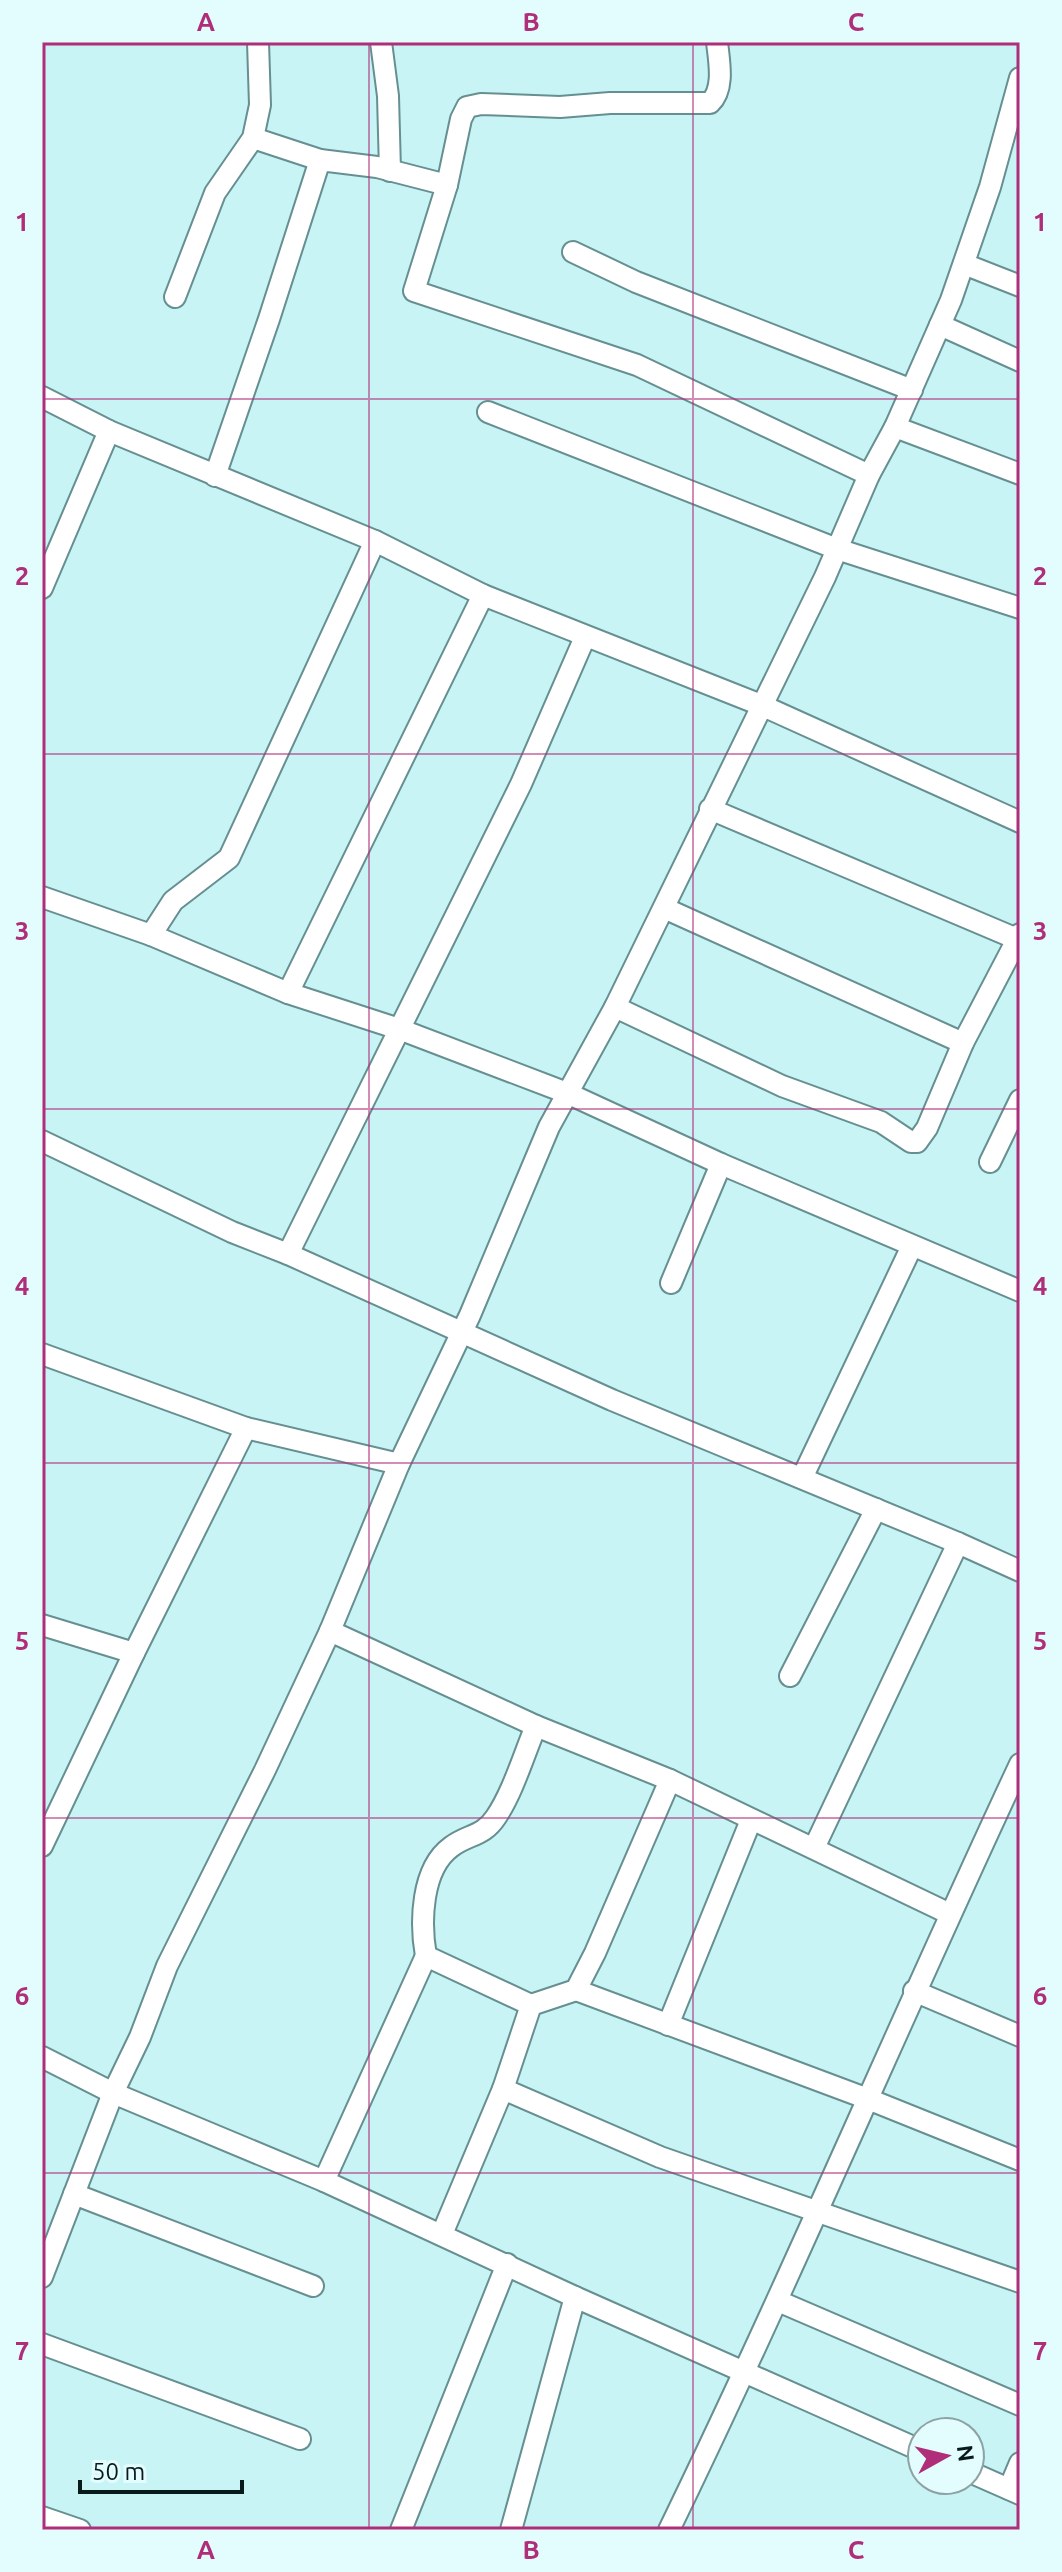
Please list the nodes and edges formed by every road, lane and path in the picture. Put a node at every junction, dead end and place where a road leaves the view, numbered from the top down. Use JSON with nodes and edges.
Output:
{"nodes":[{"id":1,"x":258,"y":42,"type":"edge"},
{"id":2,"x":381,"y":42,"type":"edge"},
{"id":3,"x":717,"y":42,"type":"edge"},
{"id":4,"x":1020,"y":81,"type":"edge"},
{"id":5,"x":253,"y":138,"type":"junction"},
{"id":6,"x":320,"y":160,"type":"junction"},
{"id":7,"x":390,"y":171,"type":"junction"},
{"id":8,"x":447,"y":185,"type":"junction"},
{"id":9,"x":573,"y":252,"type":"dead end"},
{"id":10,"x":964,"y":264,"type":"junction"},
{"id":11,"x":1020,"y":286,"type":"edge"},
{"id":12,"x":175,"y":297,"type":"dead end"},
{"id":13,"x":940,"y":325,"type":"junction"},
{"id":14,"x":1020,"y":361,"type":"edge"},
{"id":15,"x":912,"y":390,"type":"junction"},
{"id":16,"x":42,"y":397,"type":"edge"},
{"id":17,"x":488,"y":412,"type":"dead end"},
{"id":18,"x":895,"y":427,"type":"junction"},
{"id":19,"x":109,"y":431,"type":"junction"},
{"id":20,"x":1020,"y":474,"type":"edge"},
{"id":21,"x":869,"y":475,"type":"junction"},
{"id":22,"x":215,"y":476,"type":"junction"},
{"id":23,"x":375,"y":541,"type":"junction"},
{"id":24,"x":837,"y":549,"type":"junction"},
{"id":25,"x":42,"y":588,"type":"edge"},
{"id":26,"x":483,"y":595,"type":"junction"},
{"id":27,"x":1020,"y":608,"type":"edge"},
{"id":28,"x":585,"y":637,"type":"junction"},
{"id":29,"x":761,"y":705,"type":"junction"},
{"id":30,"x":710,"y":809,"type":"junction"},
{"id":31,"x":1020,"y":822,"type":"edge"},
{"id":32,"x":42,"y":897,"type":"edge"},
{"id":33,"x":664,"y":908,"type":"junction"},
{"id":34,"x":151,"y":935,"type":"junction"},
{"id":35,"x":1019,"y":936,"type":"edge"},
{"id":36,"x":288,"y":993,"type":"junction"},
{"id":37,"x":615,"y":1007,"type":"junction"},
{"id":38,"x":399,"y":1029,"type":"junction"},
{"id":39,"x":963,"y":1043,"type":"junction"},
{"id":40,"x":567,"y":1093,"type":"junction"},
{"id":41,"x":1020,"y":1100,"type":"edge"},
{"id":42,"x":42,"y":1141,"type":"edge"},
{"id":43,"x":990,"y":1162,"type":"dead end"},
{"id":44,"x":721,"y":1164,"type":"junction"},
{"id":45,"x":912,"y":1246,"type":"junction"},
{"id":46,"x":288,"y":1254,"type":"junction"},
{"id":47,"x":671,"y":1283,"type":"dead end"},
{"id":48,"x":1020,"y":1291,"type":"edge"},
{"id":49,"x":462,"y":1334,"type":"junction"},
{"id":50,"x":42,"y":1356,"type":"edge"},
{"id":51,"x":246,"y":1428,"type":"junction"},
{"id":52,"x":399,"y":1464,"type":"junction"},
{"id":53,"x":802,"y":1478,"type":"junction"},
{"id":54,"x":876,"y":1509,"type":"junction"},
{"id":55,"x":958,"y":1543,"type":"junction"},
{"id":56,"x":1020,"y":1571,"type":"edge"},
{"id":57,"x":42,"y":1625,"type":"edge"},
{"id":58,"x":330,"y":1631,"type":"junction"},
{"id":59,"x":134,"y":1653,"type":"junction"},
{"id":60,"x":790,"y":1676,"type":"dead end"},
{"id":61,"x":536,"y":1726,"type":"junction"},
{"id":62,"x":1020,"y":1764,"type":"edge"},
{"id":63,"x":670,"y":1780,"type":"junction"},
{"id":64,"x":751,"y":1820,"type":"junction"},
{"id":65,"x":42,"y":1846,"type":"edge"},
{"id":66,"x":814,"y":1848,"type":"junction"},
{"id":67,"x":950,"y":1914,"type":"junction"},
{"id":68,"x":426,"y":1956,"type":"junction"},
{"id":69,"x":576,"y":1990,"type":"junction"},
{"id":70,"x":914,"y":1991,"type":"junction"},
{"id":71,"x":531,"y":2005,"type":"junction"},
{"id":72,"x":668,"y":2025,"type":"junction"},
{"id":73,"x":1020,"y":2036,"type":"edge"},
{"id":74,"x":42,"y":2057,"type":"edge"},
{"id":75,"x":503,"y":2089,"type":"junction"},
{"id":76,"x":113,"y":2093,"type":"junction"},
{"id":77,"x":868,"y":2099,"type":"junction"},
{"id":78,"x":1020,"y":2160,"type":"edge"},
{"id":79,"x":324,"y":2181,"type":"junction"},
{"id":80,"x":74,"y":2194,"type":"junction"},
{"id":81,"x":817,"y":2213,"type":"junction"},
{"id":82,"x":442,"y":2234,"type":"junction"},
{"id":83,"x":507,"y":2264,"type":"junction"},
{"id":84,"x":42,"y":2277,"type":"edge"},
{"id":85,"x":1020,"y":2282,"type":"edge"},
{"id":86,"x":313,"y":2286,"type":"dead end"},
{"id":87,"x":575,"y":2297,"type":"junction"},
{"id":88,"x":778,"y":2301,"type":"junction"},
{"id":89,"x":42,"y":2344,"type":"edge"},
{"id":90,"x":746,"y":2373,"type":"junction"},
{"id":91,"x":1020,"y":2405,"type":"edge"},
{"id":92,"x":300,"y":2439,"type":"dead end"},
{"id":93,"x":906,"y":2444,"type":"edge"},
{"id":94,"x":1020,"y":2463,"type":"edge"},
{"id":95,"x":986,"y":2479,"type":"edge"},
{"id":96,"x":1014,"y":2492,"type":"edge"},
{"id":97,"x":42,"y":2517,"type":"edge"},
{"id":98,"x":78,"y":2530,"type":"edge"},
{"id":99,"x":401,"y":2530,"type":"edge"},
{"id":100,"x":511,"y":2530,"type":"edge"},
{"id":101,"x":669,"y":2530,"type":"edge"}],
"edges":[{"from":1,"to":5,"type":"street"},
{"from":2,"to":7,"type":"street"},
{"from":3,"to":8,"type":"street"},
{"from":4,"to":10,"type":"street"},
{"from":5,"to":6,"type":"street"},
{"from":5,"to":12,"type":"street"},
{"from":6,"to":7,"type":"street"},
{"from":6,"to":22,"type":"street"},
{"from":7,"to":8,"type":"street"},
{"from":8,"to":21,"type":"street"},
{"from":9,"to":15,"type":"street"},
{"from":10,"to":11,"type":"street"},
{"from":10,"to":13,"type":"street"},
{"from":13,"to":14,"type":"street"},
{"from":13,"to":15,"type":"street"},
{"from":15,"to":18,"type":"street"},
{"from":16,"to":19,"type":"street"},
{"from":17,"to":24,"type":"street"},
{"from":18,"to":20,"type":"street"},
{"from":18,"to":21,"type":"street"},
{"from":19,"to":22,"type":"street"},
{"from":19,"to":25,"type":"street"},
{"from":21,"to":24,"type":"street"},
{"from":22,"to":23,"type":"street"},
{"from":23,"to":26,"type":"street"},
{"from":23,"to":34,"type":"street"},
{"from":24,"to":27,"type":"street"},
{"from":24,"to":29,"type":"street"},
{"from":26,"to":28,"type":"street"},
{"from":26,"to":36,"type":"street"},
{"from":28,"to":29,"type":"street"},
{"from":28,"to":38,"type":"street"},
{"from":29,"to":30,"type":"street"},
{"from":29,"to":31,"type":"street"},
{"from":30,"to":33,"type":"street"},
{"from":30,"to":35,"type":"street"},
{"from":32,"to":34,"type":"street"},
{"from":33,"to":37,"type":"street"},
{"from":33,"to":39,"type":"street"},
{"from":34,"to":36,"type":"street"},
{"from":35,"to":39,"type":"street"},
{"from":36,"to":38,"type":"street"},
{"from":37,"to":39,"type":"street"},
{"from":37,"to":40,"type":"street"},
{"from":38,"to":40,"type":"street"},
{"from":38,"to":46,"type":"street"},
{"from":40,"to":44,"type":"street"},
{"from":40,"to":49,"type":"street"},
{"from":41,"to":43,"type":"street"},
{"from":42,"to":46,"type":"street"},
{"from":44,"to":45,"type":"street"},
{"from":44,"to":47,"type":"street"},
{"from":45,"to":48,"type":"street"},
{"from":45,"to":53,"type":"street"},
{"from":46,"to":49,"type":"street"},
{"from":49,"to":52,"type":"street"},
{"from":49,"to":53,"type":"street"},
{"from":50,"to":51,"type":"street"},
{"from":51,"to":52,"type":"street"},
{"from":51,"to":59,"type":"street"},
{"from":52,"to":58,"type":"street"},
{"from":53,"to":54,"type":"street"},
{"from":54,"to":55,"type":"street"},
{"from":54,"to":60,"type":"street"},
{"from":55,"to":56,"type":"street"},
{"from":55,"to":66,"type":"street"},
{"from":57,"to":59,"type":"street"},
{"from":58,"to":61,"type":"street"},
{"from":58,"to":76,"type":"street"},
{"from":59,"to":65,"type":"street"},
{"from":61,"to":63,"type":"street"},
{"from":61,"to":68,"type":"street"},
{"from":62,"to":67,"type":"street"},
{"from":63,"to":64,"type":"street"},
{"from":63,"to":69,"type":"street"},
{"from":64,"to":66,"type":"street"},
{"from":64,"to":72,"type":"street"},
{"from":66,"to":67,"type":"street"},
{"from":67,"to":70,"type":"street"},
{"from":68,"to":71,"type":"street"},
{"from":68,"to":79,"type":"street"},
{"from":69,"to":71,"type":"street"},
{"from":69,"to":72,"type":"street"},
{"from":70,"to":73,"type":"street"},
{"from":70,"to":77,"type":"street"},
{"from":71,"to":75,"type":"street"},
{"from":72,"to":77,"type":"street"},
{"from":74,"to":76,"type":"street"},
{"from":75,"to":81,"type":"street"},
{"from":75,"to":82,"type":"street"},
{"from":76,"to":79,"type":"street"},
{"from":76,"to":80,"type":"street"},
{"from":77,"to":78,"type":"street"},
{"from":77,"to":81,"type":"street"},
{"from":79,"to":82,"type":"street"},
{"from":80,"to":84,"type":"street"},
{"from":80,"to":86,"type":"street"},
{"from":81,"to":85,"type":"street"},
{"from":81,"to":88,"type":"street"},
{"from":82,"to":83,"type":"street"},
{"from":83,"to":87,"type":"street"},
{"from":83,"to":99,"type":"street"},
{"from":87,"to":90,"type":"street"},
{"from":87,"to":100,"type":"street"},
{"from":88,"to":90,"type":"street"},
{"from":88,"to":91,"type":"street"},
{"from":89,"to":92,"type":"street"},
{"from":90,"to":93,"type":"street"},
{"from":90,"to":101,"type":"street"},
{"from":94,"to":96,"type":"street"},
{"from":95,"to":96,"type":"street"},
{"from":97,"to":98,"type":"street"}]}
